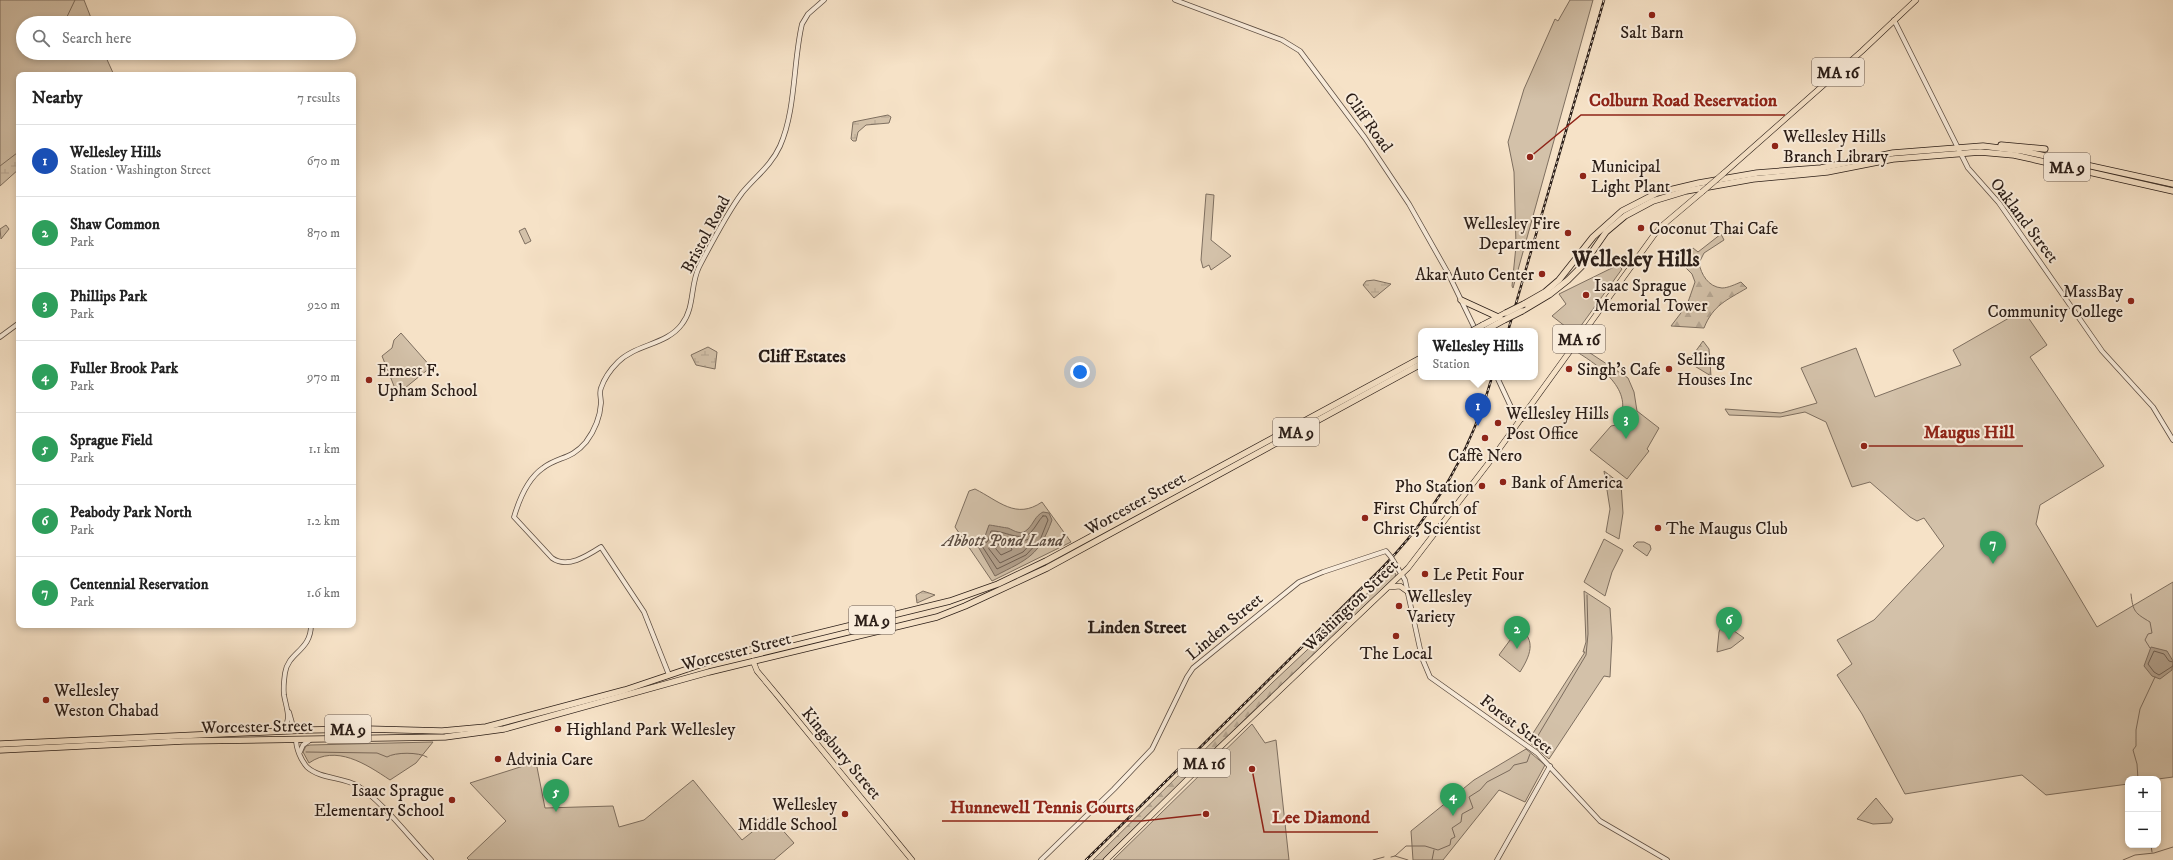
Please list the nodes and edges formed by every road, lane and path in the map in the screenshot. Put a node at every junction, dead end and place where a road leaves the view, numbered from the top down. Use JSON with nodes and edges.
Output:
{"nodes":[{"id":1,"x":824,"y":0,"type":"edge"},
{"id":2,"x":1175,"y":0,"type":"edge"},
{"id":3,"x":1916,"y":0,"type":"edge"},
{"id":4,"x":1894,"y":20,"type":"junction"},
{"id":5,"x":1971,"y":146,"type":"junction"},
{"id":6,"x":2045,"y":149,"type":"dead end"},
{"id":7,"x":1960,"y":150,"type":"junction"},
{"id":8,"x":2173,"y":184,"type":"edge"},
{"id":9,"x":2173,"y":190,"type":"edge"},
{"id":10,"x":1461,"y":300,"type":"junction"},
{"id":11,"x":1498,"y":317,"type":"junction"},
{"id":12,"x":16,"y":325,"type":"edge"},
{"id":13,"x":1475,"y":328,"type":"edge"},
{"id":14,"x":1485,"y":328,"type":"edge"},
{"id":15,"x":1486,"y":328,"type":"edge"},
{"id":16,"x":0,"y":337,"type":"edge"},
{"id":17,"x":1418,"y":360,"type":"edge"},
{"id":18,"x":1418,"y":366,"type":"edge"},
{"id":19,"x":1498,"y":380,"type":"edge"},
{"id":20,"x":1522,"y":419,"type":"junction"},
{"id":21,"x":2173,"y":440,"type":"edge"},
{"id":22,"x":1386,"y":551,"type":"joint"},
{"id":23,"x":1401,"y":575,"type":"junction"},
{"id":24,"x":1389,"y":587,"type":"junction"},
{"id":25,"x":1407,"y":592,"type":"junction"},
{"id":26,"x":856,"y":624,"type":"junction"},
{"id":27,"x":311,"y":628,"type":"edge"},
{"id":28,"x":856,"y":636,"type":"junction"},
{"id":29,"x":753,"y":661,"type":"junction"},
{"id":30,"x":688,"y":668,"type":"junction"},
{"id":31,"x":668,"y":674,"type":"junction"},
{"id":32,"x":690,"y":677,"type":"junction"},
{"id":33,"x":288,"y":710,"type":"junction"},
{"id":34,"x":315,"y":729,"type":"junction"},
{"id":35,"x":294,"y":730,"type":"junction"},
{"id":36,"x":277,"y":731,"type":"junction"},
{"id":37,"x":296,"y":739,"type":"junction"},
{"id":38,"x":313,"y":739,"type":"junction"},
{"id":39,"x":273,"y":740,"type":"junction"},
{"id":40,"x":0,"y":744,"type":"edge"},
{"id":41,"x":0,"y":750,"type":"edge"},
{"id":42,"x":300,"y":754,"type":"junction"},
{"id":43,"x":1550,"y":766,"type":"junction"},
{"id":44,"x":430,"y":860,"type":"edge"},
{"id":45,"x":912,"y":860,"type":"edge"},
{"id":46,"x":1041,"y":860,"type":"edge"},
{"id":47,"x":1106,"y":860,"type":"edge"},
{"id":48,"x":1497,"y":860,"type":"edge"},
{"id":49,"x":1668,"y":860,"type":"edge"}],
"edges":[{"from":1,"to":31,"type":"street","name":"Bristol Road"},
{"from":2,"to":10,"type":"street","name":"Cliff Road"},
{"from":3,"to":4,"type":"main road","name":"Washington Street","number":"MA 16"},
{"from":4,"to":7,"type":"street","name":"Oakland Street"},
{"from":4,"to":20,"type":"main road","name":"Washington Street","number":"MA 16","bridge":true},
{"from":5,"to":6,"type":"highway"},
{"from":5,"to":7,"type":"highway","number":"MA 9"},
{"from":5,"to":8,"type":"highway","number":"MA 9"},
{"from":7,"to":9,"type":"highway","number":"MA 9"},
{"from":7,"to":11,"type":"highway","number":"MA 9","bridge":true},
{"from":7,"to":15,"type":"highway","number":"MA 9","bridge":true},
{"from":7,"to":21,"type":"street","name":"Oakland Street"},
{"from":10,"to":11,"type":"highway"},
{"from":10,"to":13,"type":"street","name":"Cliff Road"},
{"from":11,"to":14,"type":"highway","number":"MA 9"},
{"from":12,"to":16,"type":"street"},
{"from":17,"to":26,"type":"highway","name":"Worcester Street","number":"MA 9"},
{"from":18,"to":28,"type":"highway","name":"Worcester Street","number":"MA 9"},
{"from":19,"to":20,"type":"street"},
{"from":20,"to":23,"type":"main road","name":"Washington Street","number":"MA 16"},
{"from":22,"to":23,"type":"street","name":"Forest Street","bridge":true},
{"from":22,"to":46,"type":"street","name":"Linden Street"},
{"from":23,"to":24,"type":"main road","name":"Washington Street","number":"MA 16"},
{"from":23,"to":25,"type":"street","name":"Forest Street"},
{"from":24,"to":25,"type":"main road"},
{"from":24,"to":47,"type":"main road","name":"Washington Street","number":"MA 16"},
{"from":25,"to":43,"type":"street","name":"Forest Street"},
{"from":26,"to":28,"type":"highway"},
{"from":26,"to":30,"type":"highway","name":"Worcester Street","number":"MA 9"},
{"from":27,"to":33,"type":"street"},
{"from":28,"to":29,"type":"highway","name":"Worcester Street","number":"MA 9"},
{"from":29,"to":32,"type":"highway","name":"Worcester Street","number":"MA 9"},
{"from":29,"to":45,"type":"main road","name":"Kingsbury Street"},
{"from":30,"to":31,"type":"highway","name":"Worcester Street","number":"MA 9"},
{"from":30,"to":32,"type":"highway"},
{"from":31,"to":34,"type":"highway","name":"Worcester Street","number":"MA 9"},
{"from":32,"to":38,"type":"highway","name":"Worcester Street","number":"MA 9"},
{"from":33,"to":35,"type":"street"},
{"from":33,"to":36,"type":"street"},
{"from":34,"to":35,"type":"highway","name":"Worcester Street","number":"MA 9"},
{"from":34,"to":37,"type":"highway"},
{"from":35,"to":36,"type":"highway","name":"Worcester Street","number":"MA 9"},
{"from":35,"to":39,"type":"highway"},
{"from":36,"to":40,"type":"highway","name":"Worcester Street","number":"MA 9"},
{"from":37,"to":38,"type":"highway","name":"Worcester Street","number":"MA 9"},
{"from":37,"to":39,"type":"highway","name":"Worcester Street","number":"MA 9"},
{"from":37,"to":42,"type":"street"},
{"from":38,"to":42,"type":"street"},
{"from":39,"to":41,"type":"highway","name":"Worcester Street","number":"MA 9"},
{"from":42,"to":44,"type":"street"},
{"from":43,"to":48,"type":"street"},
{"from":43,"to":49,"type":"street","name":"Forest Street"}]}
